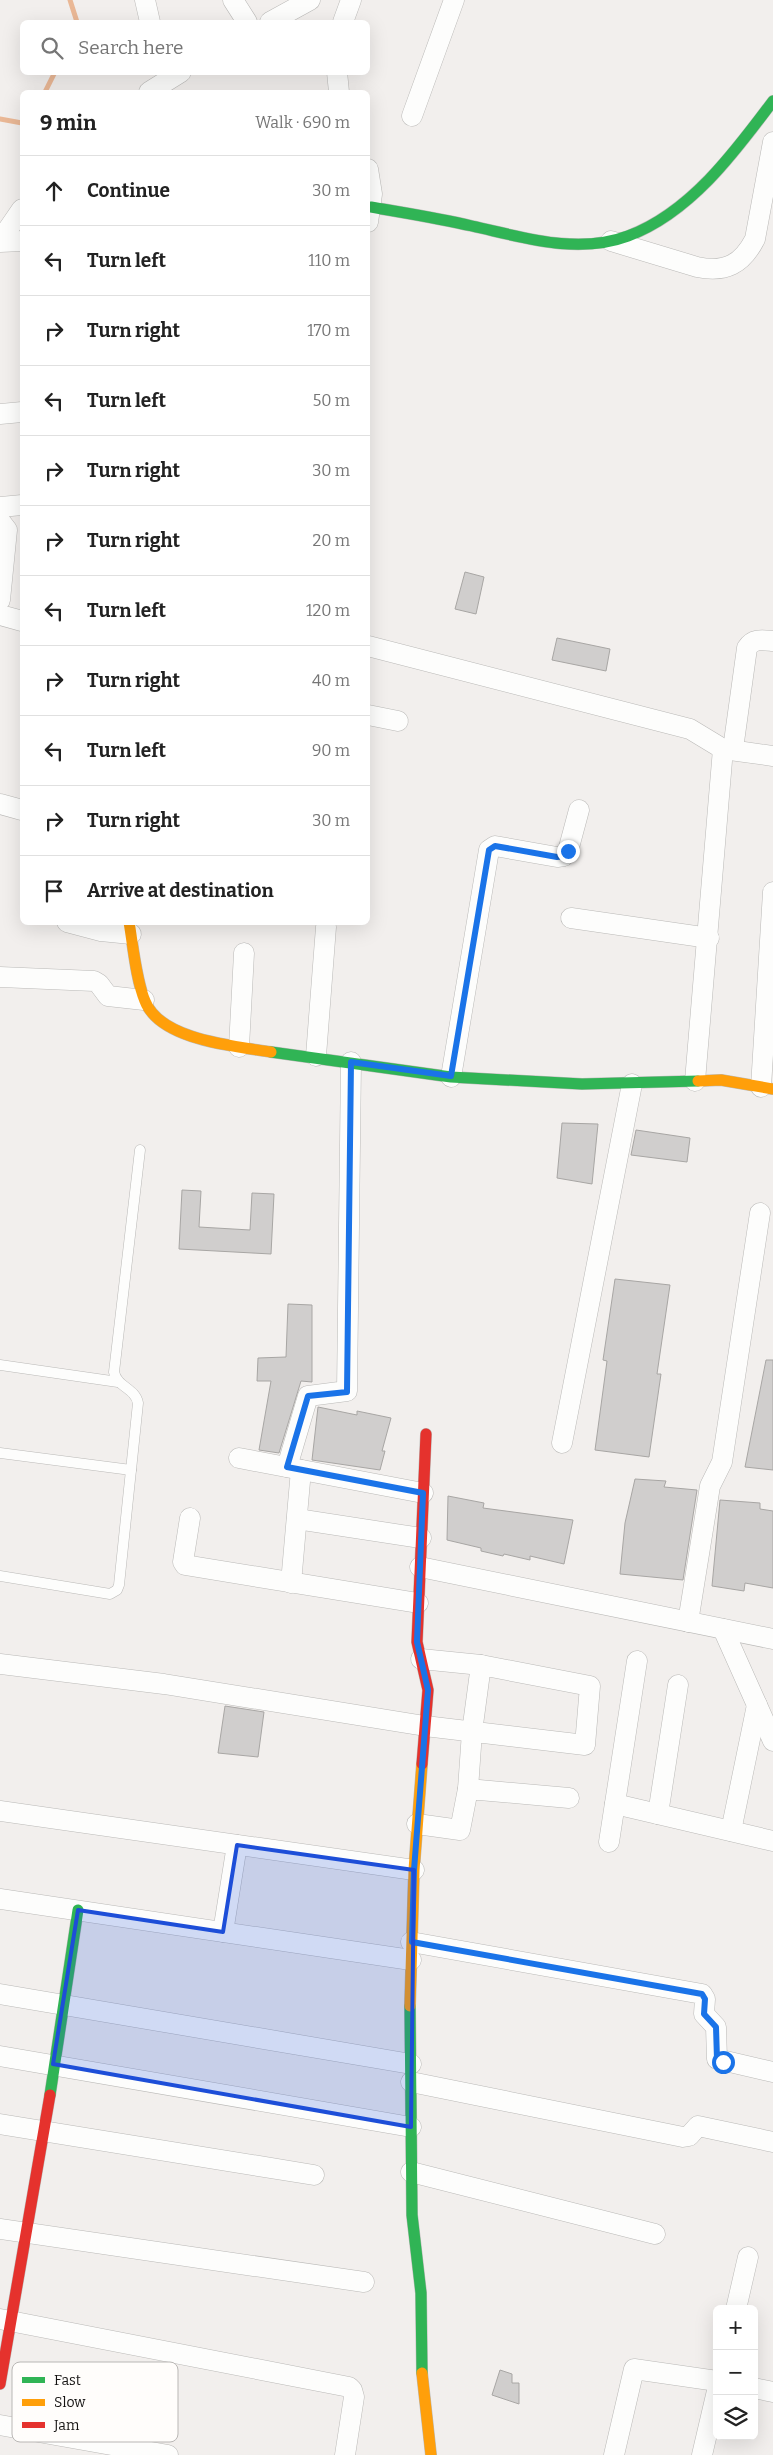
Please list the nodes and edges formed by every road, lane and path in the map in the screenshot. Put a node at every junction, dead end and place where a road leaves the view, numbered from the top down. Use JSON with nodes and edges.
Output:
{"nodes":[{"id":1,"x":145,"y":0,"type":"edge"},
{"id":2,"x":233,"y":0,"type":"edge"},
{"id":3,"x":309,"y":0,"type":"edge"},
{"id":4,"x":351,"y":0,"type":"edge"},
{"id":5,"x":454,"y":0,"type":"edge"},
{"id":6,"x":150,"y":20,"type":"edge"},
{"id":7,"x":246,"y":20,"type":"edge"},
{"id":8,"x":274,"y":20,"type":"edge"},
{"id":9,"x":344,"y":20,"type":"edge"},
{"id":10,"x":176,"y":75,"type":"edge"},
{"id":11,"x":337,"y":75,"type":"edge"},
{"id":12,"x":161,"y":85,"type":"edge"},
{"id":13,"x":340,"y":90,"type":"edge"},
{"id":14,"x":773,"y":101,"type":"edge"},
{"id":15,"x":412,"y":116,"type":"dead end"},
{"id":16,"x":773,"y":142,"type":"edge"},
{"id":17,"x":370,"y":182,"type":"edge"},
{"id":18,"x":370,"y":207,"type":"edge"},
{"id":19,"x":20,"y":212,"type":"edge"},
{"id":20,"x":370,"y":214,"type":"edge"},
{"id":21,"x":20,"y":240,"type":"edge"},
{"id":22,"x":611,"y":241,"type":"junction"},
{"id":23,"x":0,"y":242,"type":"edge"},
{"id":24,"x":20,"y":412,"type":"edge"},
{"id":25,"x":0,"y":414,"type":"edge"},
{"id":26,"x":20,"y":505,"type":"edge"},
{"id":27,"x":0,"y":507,"type":"edge"},
{"id":28,"x":0,"y":521,"type":"edge"},
{"id":29,"x":0,"y":600,"type":"edge"},
{"id":30,"x":0,"y":615,"type":"edge"},
{"id":31,"x":20,"y":620,"type":"edge"},
{"id":32,"x":773,"y":641,"type":"edge"},
{"id":33,"x":370,"y":647,"type":"edge"},
{"id":34,"x":370,"y":715,"type":"edge"},
{"id":35,"x":398,"y":721,"type":"dead end"},
{"id":36,"x":728,"y":749,"type":"junction"},
{"id":37,"x":773,"y":756,"type":"edge"},
{"id":38,"x":0,"y":804,"type":"edge"},
{"id":39,"x":20,"y":809,"type":"edge"},
{"id":40,"x":579,"y":810,"type":"dead end"},
{"id":41,"x":773,"y":892,"type":"edge"},
{"id":42,"x":571,"y":918,"type":"dead end"},
{"id":43,"x":79,"y":925,"type":"edge"},
{"id":44,"x":326,"y":927,"type":"dead end"},
{"id":45,"x":130,"y":928,"type":"edge"},
{"id":46,"x":708,"y":938,"type":"junction"},
{"id":47,"x":244,"y":953,"type":"dead end"},
{"id":48,"x":0,"y":978,"type":"edge"},
{"id":49,"x":144,"y":1000,"type":"junction"},
{"id":50,"x":239,"y":1047,"type":"junction"},
{"id":51,"x":316,"y":1056,"type":"junction"},
{"id":52,"x":351,"y":1062,"type":"junction"},
{"id":53,"x":451,"y":1076,"type":"junction"},
{"id":54,"x":695,"y":1081,"type":"junction"},
{"id":55,"x":632,"y":1084,"type":"junction"},
{"id":56,"x":767,"y":1088,"type":"edge"},
{"id":57,"x":140,"y":1150,"type":"dead end"},
{"id":58,"x":760,"y":1213,"type":"dead end"},
{"id":59,"x":0,"y":1365,"type":"edge"},
{"id":60,"x":118,"y":1382,"type":"junction"},
{"id":61,"x":426,"y":1434,"type":"dead end"},
{"id":62,"x":562,"y":1443,"type":"dead end"},
{"id":63,"x":0,"y":1454,"type":"edge"},
{"id":64,"x":239,"y":1458,"type":"dead end"},
{"id":65,"x":294,"y":1468,"type":"junction"},
{"id":66,"x":131,"y":1470,"type":"junction"},
{"id":67,"x":423,"y":1493,"type":"junction"},
{"id":68,"x":190,"y":1518,"type":"dead end"},
{"id":69,"x":297,"y":1519,"type":"junction"},
{"id":70,"x":421,"y":1538,"type":"junction"},
{"id":71,"x":420,"y":1567,"type":"junction"},
{"id":72,"x":0,"y":1576,"type":"edge"},
{"id":73,"x":291,"y":1583,"type":"junction"},
{"id":74,"x":418,"y":1603,"type":"junction"},
{"id":75,"x":688,"y":1622,"type":"junction"},
{"id":76,"x":723,"y":1629,"type":"junction"},
{"id":77,"x":773,"y":1640,"type":"edge"},
{"id":78,"x":421,"y":1659,"type":"junction"},
{"id":79,"x":637,"y":1661,"type":"dead end"},
{"id":80,"x":0,"y":1664,"type":"edge"},
{"id":81,"x":481,"y":1665,"type":"junction"},
{"id":82,"x":678,"y":1685,"type":"dead end"},
{"id":83,"x":757,"y":1705,"type":"junction"},
{"id":84,"x":425,"y":1726,"type":"junction"},
{"id":85,"x":472,"y":1732,"type":"junction"},
{"id":86,"x":773,"y":1741,"type":"edge"},
{"id":87,"x":468,"y":1789,"type":"junction"},
{"id":88,"x":569,"y":1798,"type":"dead end"},
{"id":89,"x":615,"y":1804,"type":"junction"},
{"id":90,"x":0,"y":1811,"type":"edge"},
{"id":91,"x":658,"y":1814,"type":"junction"},
{"id":92,"x":417,"y":1824,"type":"junction"},
{"id":93,"x":731,"y":1831,"type":"junction"},
{"id":94,"x":773,"y":1841,"type":"edge"},
{"id":95,"x":609,"y":1842,"type":"dead end"},
{"id":96,"x":237,"y":1844,"type":"junction"},
{"id":97,"x":414,"y":1870,"type":"junction"},
{"id":98,"x":0,"y":1900,"type":"edge"},
{"id":99,"x":78,"y":1910,"type":"junction"},
{"id":100,"x":223,"y":1932,"type":"junction"},
{"id":101,"x":411,"y":1951,"type":"junction"},
{"id":102,"x":0,"y":1994,"type":"edge"},
{"id":103,"x":63,"y":2004,"type":"junction"},
{"id":104,"x":0,"y":2056,"type":"edge"},
{"id":105,"x":54,"y":2064,"type":"junction"},
{"id":106,"x":773,"y":2072,"type":"edge"},
{"id":107,"x":411,"y":2073,"type":"junction"},
{"id":108,"x":0,"y":2124,"type":"edge"},
{"id":109,"x":411,"y":2128,"type":"junction"},
{"id":110,"x":44,"y":2132,"type":"junction"},
{"id":111,"x":773,"y":2142,"type":"edge"},
{"id":112,"x":412,"y":2172,"type":"junction"},
{"id":113,"x":314,"y":2175,"type":"dead end"},
{"id":114,"x":0,"y":2229,"type":"edge"},
{"id":115,"x":26,"y":2233,"type":"junction"},
{"id":116,"x":655,"y":2234,"type":"dead end"},
{"id":117,"x":748,"y":2257,"type":"dead end"},
{"id":118,"x":364,"y":2282,"type":"dead end"},
{"id":119,"x":737,"y":2305,"type":"edge"},
{"id":120,"x":5,"y":2320,"type":"edge"},
{"id":121,"x":713,"y":2380,"type":"edge"},
{"id":122,"x":0,"y":2384,"type":"edge"},
{"id":123,"x":758,"y":2389,"type":"edge"},
{"id":124,"x":773,"y":2392,"type":"edge"},
{"id":125,"x":716,"y":2395,"type":"edge"},
{"id":126,"x":95,"y":2442,"type":"edge"},
{"id":127,"x":168,"y":2455,"type":"edge"},
{"id":128,"x":345,"y":2455,"type":"edge"},
{"id":129,"x":431,"y":2455,"type":"edge"},
{"id":130,"x":614,"y":2455,"type":"edge"},
{"id":131,"x":702,"y":2455,"type":"edge"}],
"edges":[{"from":1,"to":6,"type":"street"},
{"from":2,"to":7,"type":"street"},
{"from":3,"to":8,"type":"street"},
{"from":4,"to":9,"type":"street"},
{"from":5,"to":15,"type":"street"},
{"from":10,"to":12,"type":"street"},
{"from":11,"to":13,"type":"street"},
{"from":14,"to":22,"type":"street"},
{"from":16,"to":22,"type":"street"},
{"from":17,"to":18,"type":"street"},
{"from":19,"to":23,"type":"street"},
{"from":20,"to":22,"type":"street"},
{"from":21,"to":23,"type":"street"},
{"from":24,"to":25,"type":"street"},
{"from":26,"to":27,"type":"street"},
{"from":28,"to":29,"type":"street"},
{"from":30,"to":31,"type":"street"},
{"from":32,"to":36,"type":"street"},
{"from":33,"to":36,"type":"street"},
{"from":34,"to":35,"type":"street"},
{"from":36,"to":37,"type":"street"},
{"from":36,"to":46,"type":"street"},
{"from":38,"to":39,"type":"street"},
{"from":40,"to":53,"type":"street"},
{"from":41,"to":56,"type":"street"},
{"from":42,"to":46,"type":"street"},
{"from":43,"to":45,"type":"street"},
{"from":44,"to":51,"type":"street"},
{"from":45,"to":49,"type":"street"},
{"from":46,"to":54,"type":"street"},
{"from":47,"to":50,"type":"street"},
{"from":48,"to":49,"type":"street"},
{"from":49,"to":50,"type":"street"},
{"from":50,"to":51,"type":"street"},
{"from":51,"to":52,"type":"street"},
{"from":52,"to":53,"type":"street"},
{"from":52,"to":65,"type":"street"},
{"from":53,"to":55,"type":"street"},
{"from":54,"to":55,"type":"street"},
{"from":54,"to":56,"type":"street"},
{"from":55,"to":62,"type":"street"},
{"from":57,"to":60,"type":"lane"},
{"from":58,"to":75,"type":"street"},
{"from":59,"to":60,"type":"lane"},
{"from":60,"to":66,"type":"lane"},
{"from":61,"to":67,"type":"street"},
{"from":63,"to":66,"type":"lane"},
{"from":64,"to":65,"type":"street"},
{"from":65,"to":67,"type":"street"},
{"from":65,"to":69,"type":"street"},
{"from":66,"to":72,"type":"lane"},
{"from":67,"to":70,"type":"street"},
{"from":68,"to":73,"type":"street"},
{"from":69,"to":70,"type":"street"},
{"from":69,"to":73,"type":"street"},
{"from":70,"to":71,"type":"street"},
{"from":71,"to":74,"type":"street"},
{"from":71,"to":75,"type":"street"},
{"from":73,"to":74,"type":"street"},
{"from":74,"to":78,"type":"street"},
{"from":75,"to":76,"type":"street"},
{"from":76,"to":77,"type":"street"},
{"from":76,"to":83,"type":"street"},
{"from":78,"to":81,"type":"street"},
{"from":78,"to":84,"type":"street"},
{"from":79,"to":89,"type":"street"},
{"from":80,"to":84,"type":"street"},
{"from":81,"to":85,"type":"street"},
{"from":81,"to":85,"type":"street"},
{"from":82,"to":91,"type":"street"},
{"from":83,"to":86,"type":"street"},
{"from":83,"to":93,"type":"street"},
{"from":84,"to":85,"type":"street"},
{"from":84,"to":92,"type":"street"},
{"from":85,"to":87,"type":"street"},
{"from":87,"to":88,"type":"street"},
{"from":87,"to":92,"type":"street"},
{"from":89,"to":91,"type":"street"},
{"from":89,"to":95,"type":"street"},
{"from":90,"to":96,"type":"street"},
{"from":91,"to":93,"type":"street"},
{"from":92,"to":97,"type":"street"},
{"from":93,"to":94,"type":"street"},
{"from":96,"to":97,"type":"street"},
{"from":96,"to":100,"type":"street"},
{"from":97,"to":101,"type":"street"},
{"from":98,"to":99,"type":"street"},
{"from":99,"to":100,"type":"street"},
{"from":99,"to":103,"type":"street"},
{"from":100,"to":101,"type":"street"},
{"from":101,"to":106,"type":"street"},
{"from":101,"to":107,"type":"street"},
{"from":102,"to":103,"type":"street"},
{"from":103,"to":105,"type":"street"},
{"from":103,"to":107,"type":"street"},
{"from":104,"to":105,"type":"street"},
{"from":105,"to":109,"type":"street"},
{"from":105,"to":110,"type":"street"},
{"from":107,"to":109,"type":"street"},
{"from":107,"to":111,"type":"street"},
{"from":108,"to":110,"type":"street"},
{"from":109,"to":112,"type":"street"},
{"from":110,"to":113,"type":"street"},
{"from":110,"to":115,"type":"street"},
{"from":112,"to":116,"type":"street"},
{"from":112,"to":129,"type":"street"},
{"from":114,"to":115,"type":"street"},
{"from":115,"to":118,"type":"street"},
{"from":115,"to":120,"type":"street"},
{"from":117,"to":119,"type":"street"},
{"from":120,"to":122,"type":"street"},
{"from":120,"to":128,"type":"street"},
{"from":121,"to":130,"type":"street"},
{"from":123,"to":124,"type":"street"},
{"from":125,"to":131,"type":"street"},
{"from":126,"to":127,"type":"street"}]}
